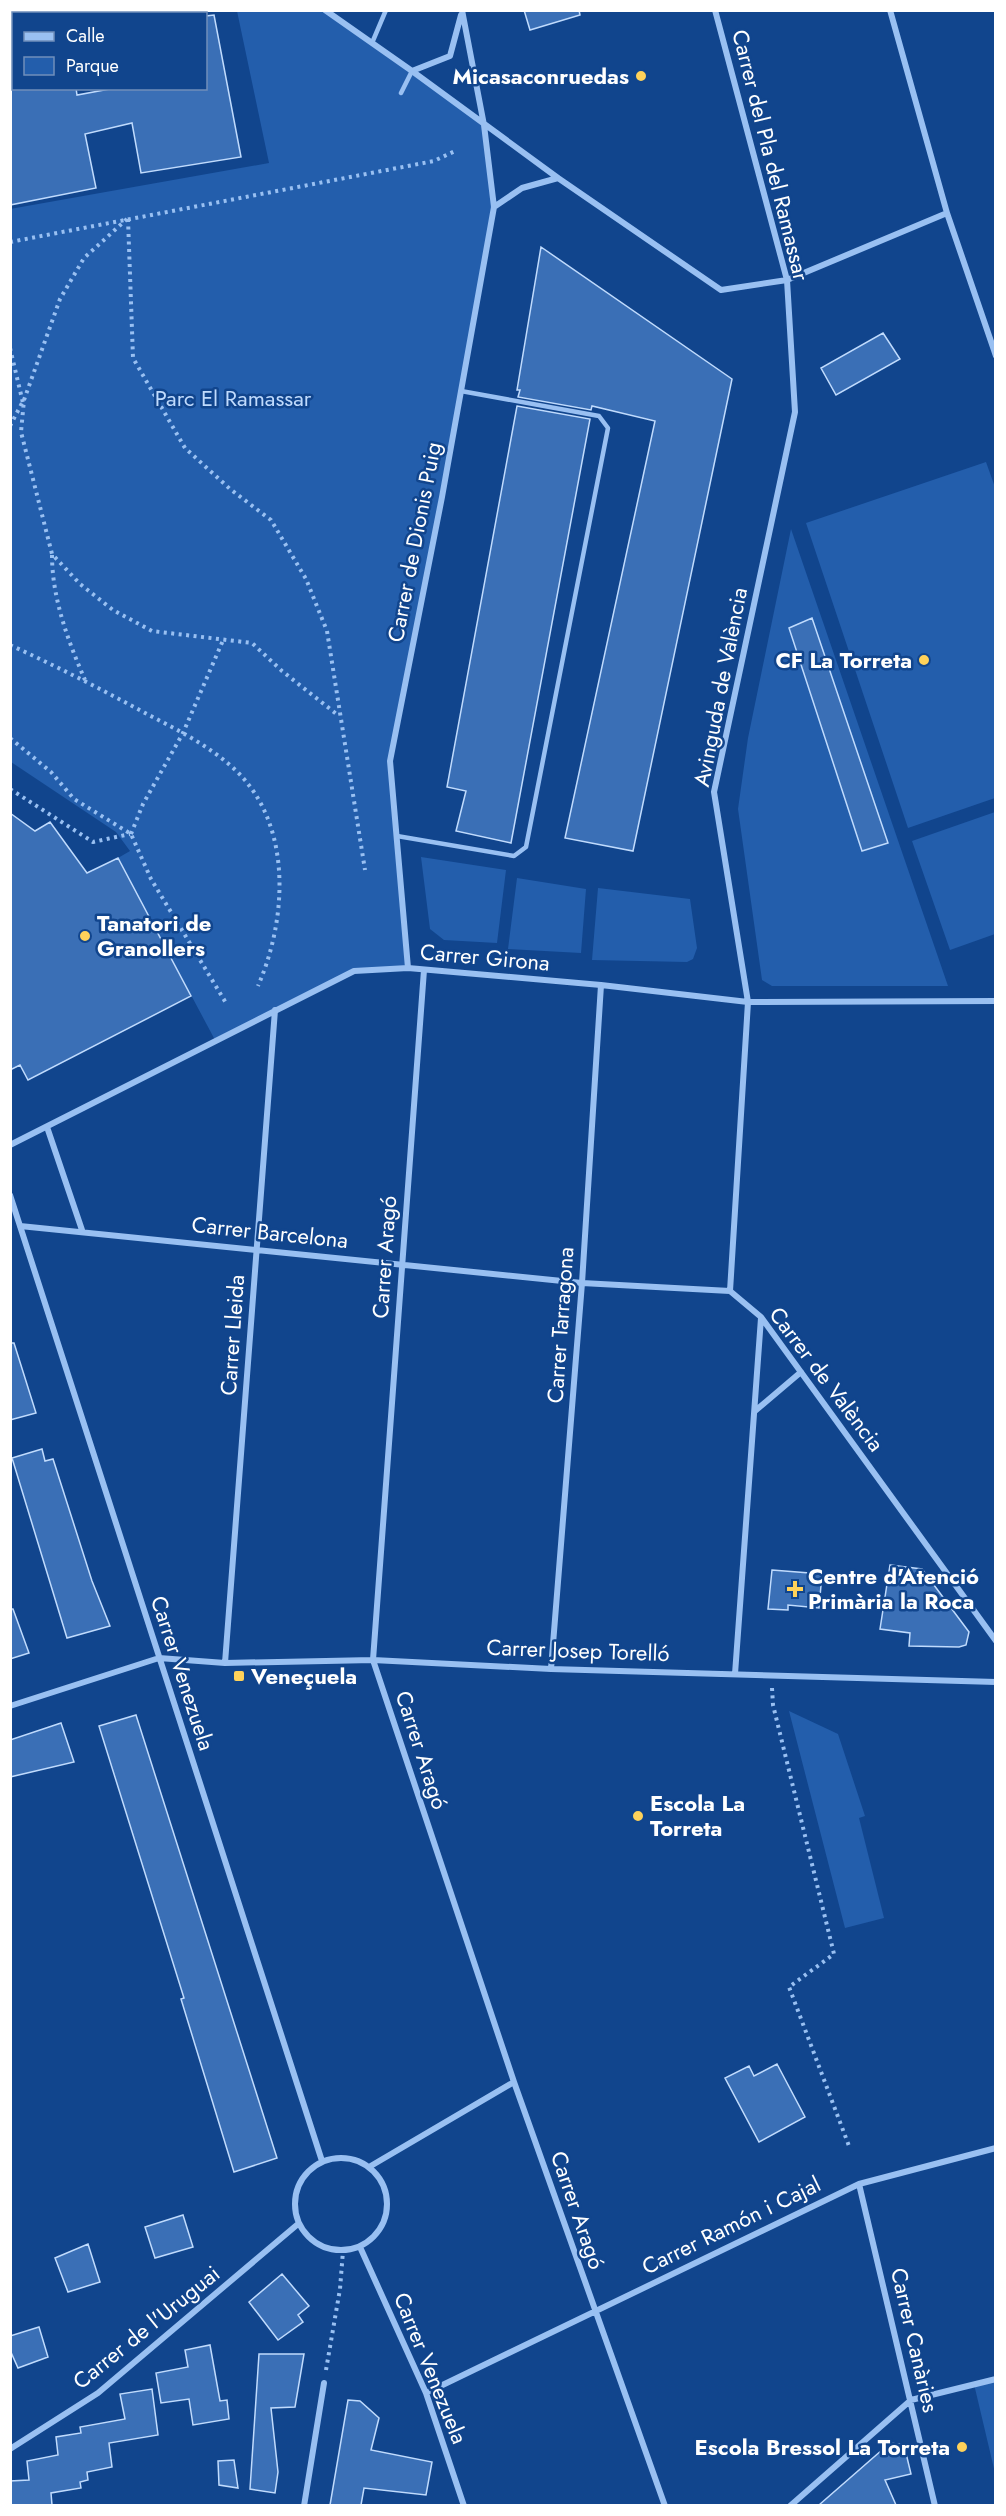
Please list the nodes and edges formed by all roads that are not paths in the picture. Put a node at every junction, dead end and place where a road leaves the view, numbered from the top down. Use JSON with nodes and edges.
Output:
{"nodes":[{"id":1,"x":324,"y":10,"type":"edge"},
{"id":2,"x":386,"y":10,"type":"edge"},
{"id":3,"x":715,"y":10,"type":"edge"},
{"id":4,"x":890,"y":10,"type":"edge"},
{"id":5,"x":462,"y":11,"type":"edge"},
{"id":6,"x":372,"y":43,"type":"junction"},
{"id":7,"x":412,"y":70,"type":"junction"},
{"id":8,"x":401,"y":93,"type":"dead end"},
{"id":9,"x":484,"y":125,"type":"junction"},
{"id":10,"x":558,"y":178,"type":"junction"},
{"id":11,"x":494,"y":207,"type":"junction"},
{"id":12,"x":947,"y":213,"type":"junction"},
{"id":13,"x":787,"y":280,"type":"junction"},
{"id":14,"x":996,"y":356,"type":"edge"},
{"id":15,"x":461,"y":391,"type":"junction"},
{"id":16,"x":787,"y":452,"type":"joint"},
{"id":17,"x":397,"y":836,"type":"junction"},
{"id":18,"x":408,"y":968,"type":"junction"},
{"id":19,"x":424,"y":969,"type":"junction"},
{"id":20,"x":601,"y":985,"type":"junction"},
{"id":21,"x":996,"y":1001,"type":"edge"},
{"id":22,"x":748,"y":1002,"type":"junction"},
{"id":23,"x":275,"y":1010,"type":"junction"},
{"id":24,"x":47,"y":1127,"type":"junction"},
{"id":25,"x":10,"y":1144,"type":"edge"},
{"id":26,"x":10,"y":1195,"type":"edge"},
{"id":27,"x":20,"y":1226,"type":"junction"},
{"id":28,"x":82,"y":1230,"type":"junction"},
{"id":29,"x":257,"y":1248,"type":"junction"},
{"id":30,"x":401,"y":1264,"type":"junction"},
{"id":31,"x":582,"y":1283,"type":"junction"},
{"id":32,"x":730,"y":1291,"type":"junction"},
{"id":33,"x":761,"y":1317,"type":"junction"},
{"id":34,"x":801,"y":1372,"type":"junction"},
{"id":35,"x":755,"y":1411,"type":"junction"},
{"id":36,"x":996,"y":1641,"type":"edge"},
{"id":37,"x":159,"y":1658,"type":"junction"},
{"id":38,"x":373,"y":1660,"type":"junction"},
{"id":39,"x":225,"y":1663,"type":"junction"},
{"id":40,"x":550,"y":1668,"type":"junction"},
{"id":41,"x":735,"y":1674,"type":"junction"},
{"id":42,"x":996,"y":1682,"type":"edge"},
{"id":43,"x":10,"y":1706,"type":"edge"},
{"id":44,"x":514,"y":2082,"type":"junction"},
{"id":45,"x":996,"y":2148,"type":"edge"},
{"id":46,"x":322,"y":2161,"type":"junction"},
{"id":47,"x":369,"y":2167,"type":"junction"},
{"id":48,"x":859,"y":2184,"type":"junction"},
{"id":49,"x":298,"y":2224,"type":"junction"},
{"id":50,"x":360,"y":2247,"type":"junction"},
{"id":51,"x":594,"y":2312,"type":"junction"},
{"id":52,"x":996,"y":2379,"type":"edge"},
{"id":53,"x":324,"y":2383,"type":"road end"},
{"id":54,"x":426,"y":2392,"type":"junction"},
{"id":55,"x":911,"y":2400,"type":"junction"},
{"id":56,"x":10,"y":2439,"type":"edge"},
{"id":57,"x":12,"y":2448,"type":"edge"},
{"id":58,"x":304,"y":2505,"type":"edge"},
{"id":59,"x":464,"y":2505,"type":"edge"},
{"id":60,"x":665,"y":2505,"type":"edge"},
{"id":61,"x":790,"y":2505,"type":"edge"},
{"id":62,"x":934,"y":2505,"type":"edge"}],
"edges":[{"from":1,"to":6,"type":"street"},
{"from":2,"to":6,"type":"lane"},
{"from":3,"to":13,"type":"street","name":"Carrer del Pla del Ramassar"},
{"from":4,"to":12,"type":"street"},
{"from":5,"to":7,"type":"street"},
{"from":5,"to":9,"type":"street","name":"Carrer de Dionis Puig"},
{"from":6,"to":7,"type":"street"},
{"from":7,"to":8,"type":"lane"},
{"from":7,"to":9,"type":"street"},
{"from":9,"to":10,"type":"street"},
{"from":9,"to":11,"type":"street","name":"Carrer de Dionis Puig"},
{"from":10,"to":11,"type":"street"},
{"from":10,"to":13,"type":"street"},
{"from":11,"to":15,"type":"street","name":"Carrer de Dionis Puig"},
{"from":12,"to":13,"type":"street"},
{"from":12,"to":14,"type":"street"},
{"from":13,"to":16,"type":"street","name":"Carrer del Pla del Ramassar"},
{"from":15,"to":17,"type":"street","name":"Carrer de Dionis Puig"},
{"from":15,"to":17,"type":"lane"},
{"from":16,"to":22,"type":"street","name":"Avinguda de València"},
{"from":17,"to":18,"type":"street","name":"Carrer de Dionis Puig"},
{"from":18,"to":19,"type":"street","name":"Carrer Girona"},
{"from":18,"to":23,"type":"street","name":"Carrer Girona"},
{"from":19,"to":20,"type":"street","name":"Carrer Girona"},
{"from":19,"to":30,"type":"street","name":"Carrer Aragó"},
{"from":20,"to":22,"type":"street","name":"Carrer Girona"},
{"from":20,"to":31,"type":"street","name":"Carrer Tarragona"},
{"from":21,"to":22,"type":"street","name":"Carrer Girona"},
{"from":22,"to":32,"type":"street"},
{"from":23,"to":24,"type":"street","name":"Carrer Girona"},
{"from":23,"to":29,"type":"street","name":"Carrer Lleida"},
{"from":24,"to":25,"type":"street","name":"Carrer Girona"},
{"from":24,"to":28,"type":"street"},
{"from":26,"to":27,"type":"street","name":"Carrer Venezuela"},
{"from":27,"to":28,"type":"street","name":"Carrer Barcelona"},
{"from":27,"to":37,"type":"street","name":"Carrer Venezuela"},
{"from":28,"to":29,"type":"street","name":"Carrer Barcelona"},
{"from":29,"to":30,"type":"street","name":"Carrer Barcelona"},
{"from":29,"to":39,"type":"street","name":"Carrer Lleida"},
{"from":30,"to":31,"type":"street","name":"Carrer Barcelona"},
{"from":30,"to":38,"type":"street","name":"Carrer Aragó"},
{"from":31,"to":32,"type":"street","name":"Carrer Barcelona"},
{"from":31,"to":40,"type":"street","name":"Carrer Tarragona"},
{"from":32,"to":33,"type":"street","name":"Carrer de València"},
{"from":33,"to":34,"type":"street","name":"Carrer de València"},
{"from":33,"to":35,"type":"street"},
{"from":34,"to":35,"type":"street"},
{"from":34,"to":36,"type":"street","name":"Carrer de València"},
{"from":35,"to":41,"type":"street"},
{"from":37,"to":39,"type":"street","name":"Carrer Josep Torelló"},
{"from":37,"to":43,"type":"street"},
{"from":37,"to":46,"type":"street","name":"Carrer Venezuela"},
{"from":38,"to":39,"type":"street","name":"Carrer Josep Torelló"},
{"from":38,"to":40,"type":"street","name":"Carrer Josep Torelló"},
{"from":38,"to":44,"type":"street","name":"Carrer Aragó"},
{"from":40,"to":41,"type":"street","name":"Carrer Josep Torelló"},
{"from":41,"to":42,"type":"street","name":"Carrer Josep Torelló"},
{"from":44,"to":47,"type":"street"},
{"from":44,"to":51,"type":"street","name":"Carrer Aragó"},
{"from":45,"to":48,"type":"street","name":"Carrer Ramón i Cajal"},
{"from":46,"to":47,"type":"street"},
{"from":46,"to":49,"type":"street"},
{"from":47,"to":50,"type":"street"},
{"from":48,"to":51,"type":"street","name":"Carrer Ramón i Cajal"},
{"from":48,"to":55,"type":"street","name":"Carrer Canàries"},
{"from":49,"to":50,"type":"street"},
{"from":49,"to":57,"type":"street","name":"Carrer de l'Uruguai"},
{"from":50,"to":54,"type":"street","name":"Carrer Venezuela"},
{"from":51,"to":54,"type":"street","name":"Carrer Ramón i Cajal"},
{"from":51,"to":60,"type":"street","name":"Carrer Aragó"},
{"from":52,"to":55,"type":"street"},
{"from":53,"to":58,"type":"street"},
{"from":54,"to":59,"type":"street","name":"Carrer Venezuela"},
{"from":55,"to":61,"type":"street"},
{"from":55,"to":62,"type":"street","name":"Carrer Canàries"},
{"from":56,"to":57,"type":"street"}]}
